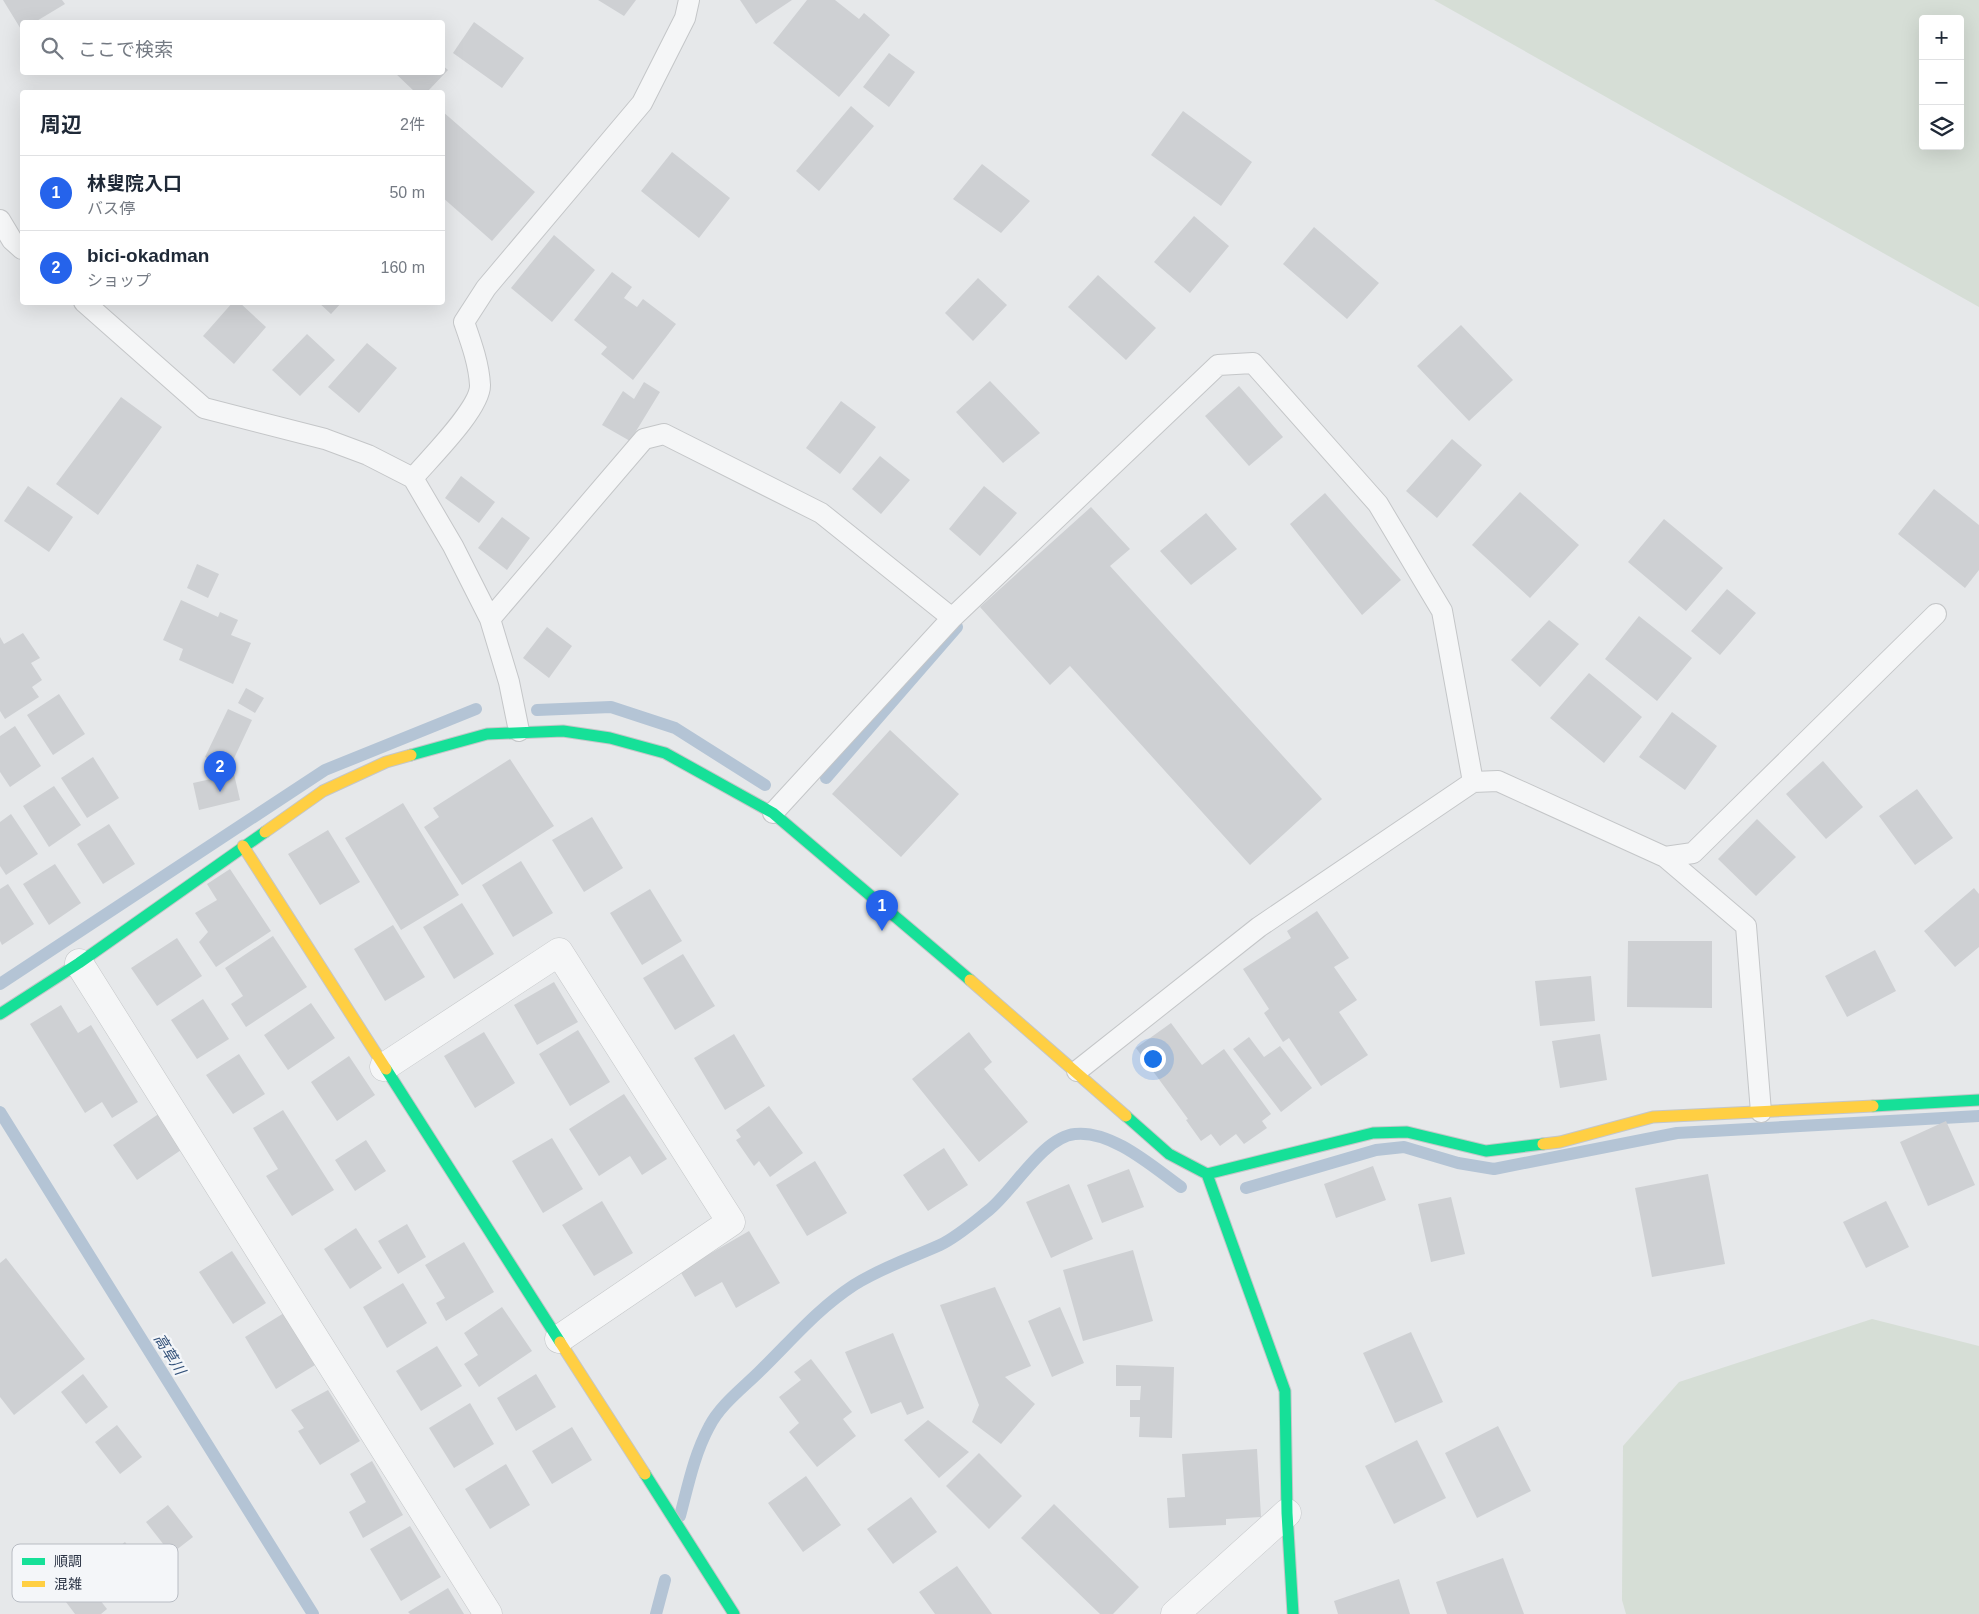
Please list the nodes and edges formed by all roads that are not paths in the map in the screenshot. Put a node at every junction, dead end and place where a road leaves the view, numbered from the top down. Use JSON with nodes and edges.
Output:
{"nodes":[{"id":1,"x":689,"y":0,"type":"edge"},
{"id":2,"x":0,"y":220,"type":"edge"},
{"id":3,"x":20,"y":247,"type":"edge"},
{"id":4,"x":87,"y":305,"type":"edge"},
{"id":5,"x":413,"y":478,"type":"junction"},
{"id":6,"x":1936,"y":614,"type":"dead end"},
{"id":7,"x":952,"y":618,"type":"junction"},
{"id":8,"x":490,"y":619,"type":"junction"},
{"id":9,"x":519,"y":731,"type":"junction"},
{"id":10,"x":1473,"y":782,"type":"junction"},
{"id":11,"x":774,"y":813,"type":"junction"},
{"id":12,"x":243,"y":846,"type":"junction"},
{"id":13,"x":1665,"y":857,"type":"junction"},
{"id":14,"x":78,"y":964,"type":"junction"},
{"id":15,"x":0,"y":1014,"type":"edge"},
{"id":16,"x":384,"y":1067,"type":"junction"},
{"id":17,"x":1077,"y":1071,"type":"junction"},
{"id":18,"x":1979,"y":1100,"type":"edge"},
{"id":19,"x":1761,"y":1112,"type":"junction"},
{"id":20,"x":1207,"y":1174,"type":"junction"},
{"id":21,"x":559,"y":1339,"type":"junction"},
{"id":22,"x":1287,"y":1513,"type":"junction"},
{"id":23,"x":488,"y":1614,"type":"edge"},
{"id":24,"x":734,"y":1614,"type":"edge"},
{"id":25,"x":1175,"y":1614,"type":"edge"},
{"id":26,"x":1293,"y":1614,"type":"edge"}],
"edges":[{"from":1,"to":5,"type":"lane"},
{"from":2,"to":3,"type":"lane"},
{"from":4,"to":5,"type":"lane"},
{"from":5,"to":8,"type":"lane"},
{"from":6,"to":13,"type":"lane"},
{"from":7,"to":8,"type":"lane"},
{"from":7,"to":10,"type":"lane"},
{"from":7,"to":11,"type":"lane"},
{"from":8,"to":9,"type":"lane"},
{"from":9,"to":11,"type":"street"},
{"from":9,"to":12,"type":"street"},
{"from":10,"to":13,"type":"lane"},
{"from":10,"to":17,"type":"lane"},
{"from":11,"to":17,"type":"street"},
{"from":12,"to":14,"type":"street"},
{"from":12,"to":16,"type":"street"},
{"from":13,"to":19,"type":"lane"},
{"from":14,"to":15,"type":"street"},
{"from":14,"to":23,"type":"street"},
{"from":16,"to":21,"type":"street"},
{"from":16,"to":21,"type":"street"},
{"from":17,"to":20,"type":"street"},
{"from":18,"to":19,"type":"street"},
{"from":19,"to":20,"type":"street"},
{"from":20,"to":22,"type":"street"},
{"from":21,"to":24,"type":"street"},
{"from":22,"to":25,"type":"street"},
{"from":22,"to":26,"type":"street"}]}
